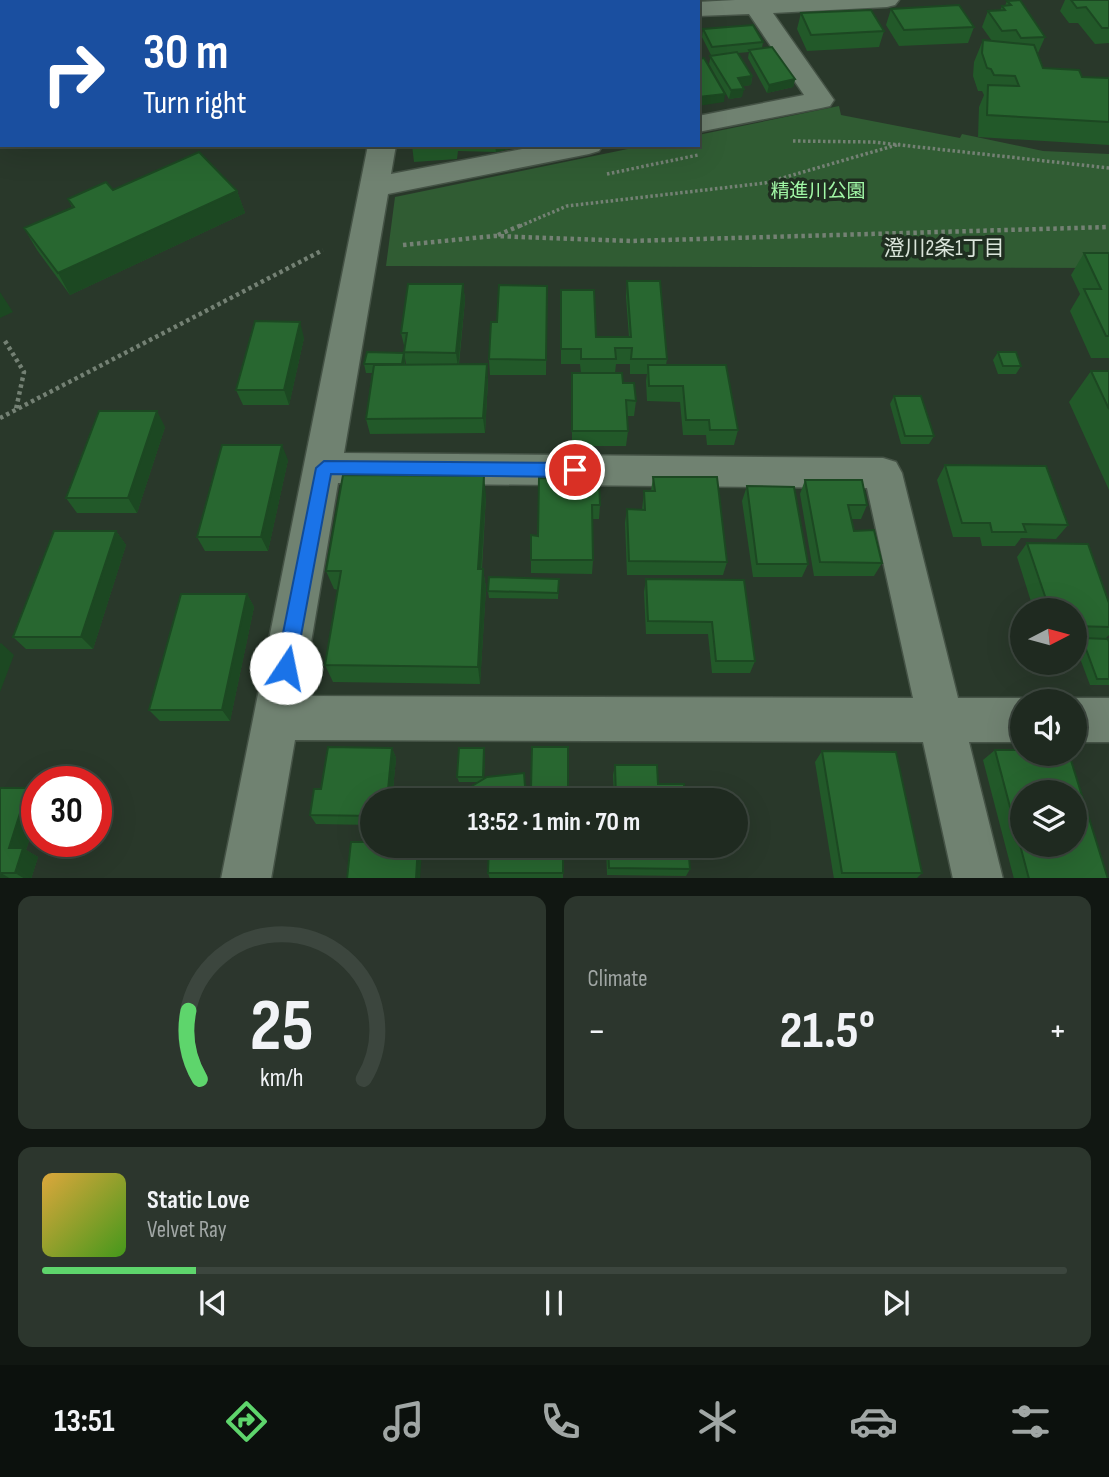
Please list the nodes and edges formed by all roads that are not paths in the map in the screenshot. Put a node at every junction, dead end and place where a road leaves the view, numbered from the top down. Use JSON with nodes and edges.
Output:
{"nodes":[{"id":1,"x":887,"y":0,"type":"edge"},
{"id":2,"x":756,"y":6,"type":"junction"},
{"id":3,"x":700,"y":9,"type":"edge"},
{"id":4,"x":700,"y":124,"type":"edge"},
{"id":5,"x":382,"y":147,"type":"edge"},
{"id":6,"x":579,"y":147,"type":"edge"},
{"id":7,"x":374,"y":187,"type":"junction"},
{"id":8,"x":324,"y":468,"type":"junction"},
{"id":9,"x":276,"y":718,"type":"junction"},
{"id":10,"x":941,"y":719,"type":"junction"},
{"id":11,"x":1010,"y":720,"type":"edge"},
{"id":12,"x":1087,"y":720,"type":"edge"},
{"id":13,"x":1109,"y":720,"type":"edge"},
{"id":14,"x":246,"y":878,"type":"edge"},
{"id":15,"x":978,"y":878,"type":"edge"}],
"edges":[{"from":1,"to":2,"type":"street"},
{"from":2,"to":3,"type":"street"},
{"from":2,"to":4,"type":"street"},
{"from":5,"to":7,"type":"street"},
{"from":6,"to":7,"type":"street"},
{"from":7,"to":8,"type":"street"},
{"from":8,"to":9,"type":"street"},
{"from":8,"to":10,"type":"street"},
{"from":9,"to":10,"type":"street"},
{"from":9,"to":14,"type":"street"},
{"from":10,"to":11,"type":"street"},
{"from":10,"to":15,"type":"street"},
{"from":12,"to":13,"type":"street"}]}
